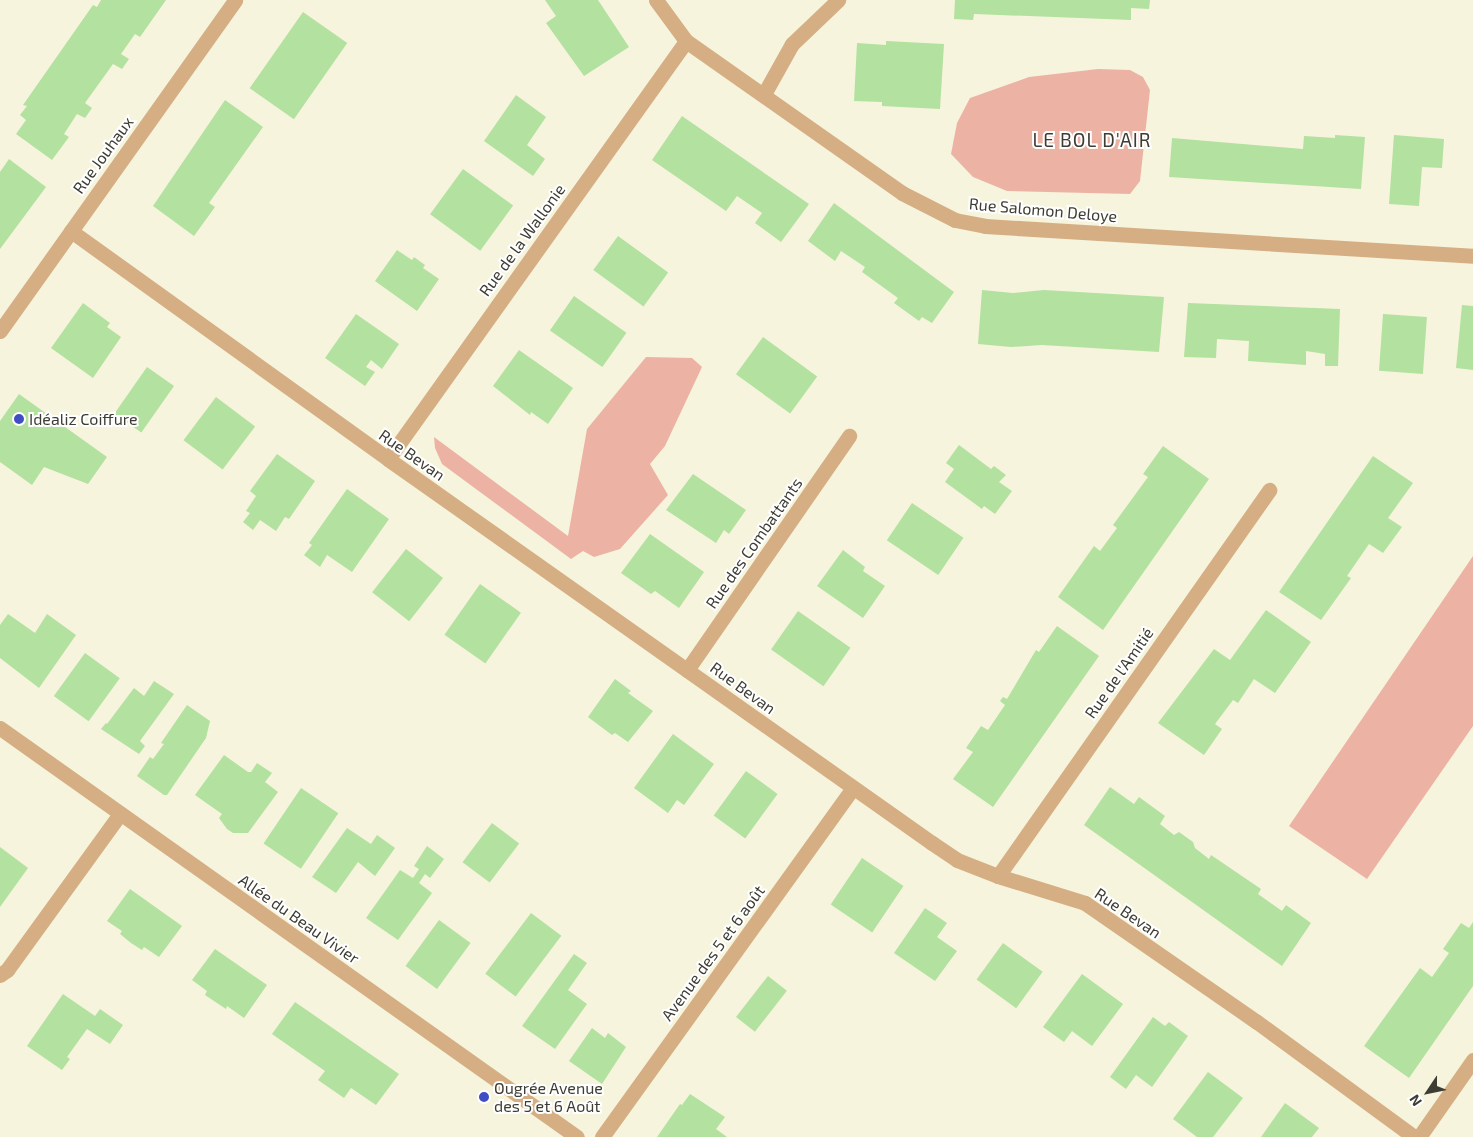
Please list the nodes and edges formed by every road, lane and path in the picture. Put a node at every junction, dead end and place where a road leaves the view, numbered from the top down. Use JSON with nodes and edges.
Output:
{"nodes":[{"id":1,"x":235,"y":0,"type":"edge"},
{"id":2,"x":656,"y":0,"type":"edge"},
{"id":3,"x":838,"y":0,"type":"edge"},
{"id":4,"x":686,"y":41,"type":"junction"},
{"id":5,"x":764,"y":94,"type":"junction"},
{"id":6,"x":71,"y":231,"type":"junction"},
{"id":7,"x":1473,"y":256,"type":"edge"},
{"id":8,"x":0,"y":332,"type":"edge"},
{"id":9,"x":850,"y":436,"type":"dead end"},
{"id":10,"x":388,"y":459,"type":"junction"},
{"id":11,"x":1268,"y":490,"type":"dead end"},
{"id":12,"x":687,"y":670,"type":"junction"},
{"id":13,"x":0,"y":728,"type":"edge"},
{"id":14,"x":853,"y":788,"type":"junction"},
{"id":15,"x":120,"y":814,"type":"junction"},
{"id":16,"x":998,"y":876,"type":"junction"},
{"id":17,"x":0,"y":975,"type":"edge"},
{"id":18,"x":1473,"y":1060,"type":"edge"},
{"id":19,"x":577,"y":1137,"type":"edge"},
{"id":20,"x":602,"y":1137,"type":"edge"},
{"id":21,"x":1414,"y":1137,"type":"edge"},
{"id":22,"x":1419,"y":1137,"type":"edge"}],
"edges":[{"from":1,"to":6,"type":"street","name":"Rue Jouhaux"},
{"from":2,"to":4,"type":"street","name":"Rue Salomon Deloye"},
{"from":3,"to":5,"type":"street"},
{"from":4,"to":5,"type":"street","name":"Rue Salomon Deloye"},
{"from":4,"to":10,"type":"street","name":"Rue de la Wallonie"},
{"from":5,"to":7,"type":"street","name":"Rue Salomon Deloye"},
{"from":6,"to":8,"type":"street","name":"Rue Jouhaux"},
{"from":6,"to":10,"type":"street","name":"Rue Bevan"},
{"from":9,"to":12,"type":"street","name":"Rue des Combattants"},
{"from":10,"to":12,"type":"street","name":"Rue Bevan"},
{"from":11,"to":16,"type":"street","name":"Rue de l'Amitié"},
{"from":12,"to":14,"type":"street","name":"Rue Bevan"},
{"from":13,"to":15,"type":"street","name":"Allée du Beau Vivier"},
{"from":14,"to":16,"type":"street","name":"Rue Bevan"},
{"from":14,"to":20,"type":"street","name":"Avenue des 5 et 6 août"},
{"from":15,"to":17,"type":"street"},
{"from":15,"to":19,"type":"street","name":"Allée du Beau Vivier"},
{"from":16,"to":21,"type":"street","name":"Rue Bevan"},
{"from":18,"to":22,"type":"street"}]}
